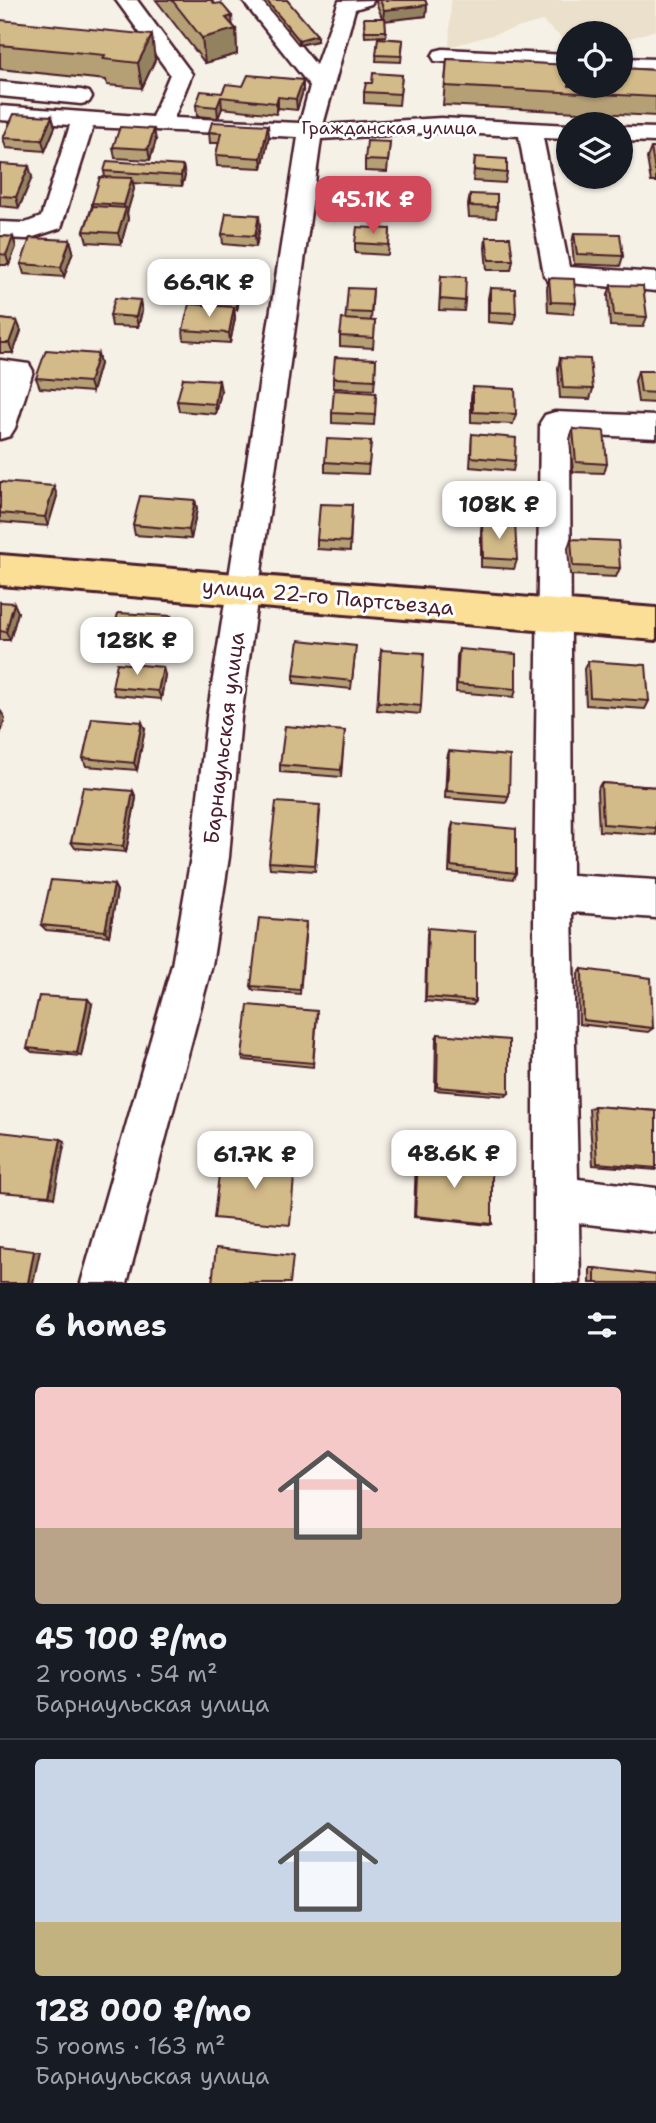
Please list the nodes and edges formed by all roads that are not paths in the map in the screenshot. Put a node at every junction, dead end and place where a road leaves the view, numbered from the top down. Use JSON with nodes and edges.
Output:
{"nodes":[{"id":1,"x":126,"y":0,"type":"edge"},
{"id":2,"x":252,"y":0,"type":"edge"},
{"id":3,"x":364,"y":0,"type":"edge"},
{"id":4,"x":133,"y":43,"type":"edge"},
{"id":5,"x":160,"y":46,"type":"junction"},
{"id":6,"x":443,"y":55,"type":"dead end"},
{"id":7,"x":556,"y":61,"type":"edge"},
{"id":8,"x":633,"y":65,"type":"edge"},
{"id":9,"x":656,"y":66,"type":"edge"},
{"id":10,"x":321,"y":85,"type":"junction"},
{"id":11,"x":0,"y":89,"type":"edge"},
{"id":12,"x":0,"y":113,"type":"edge"},
{"id":13,"x":164,"y":116,"type":"junction"},
{"id":14,"x":85,"y":119,"type":"junction"},
{"id":15,"x":530,"y":130,"type":"junction"},
{"id":16,"x":556,"y":131,"type":"edge"},
{"id":17,"x":310,"y":132,"type":"junction"},
{"id":18,"x":633,"y":134,"type":"edge"},
{"id":19,"x":656,"y":135,"type":"edge"},
{"id":20,"x":0,"y":229,"type":"edge"},
{"id":21,"x":656,"y":282,"type":"edge"},
{"id":22,"x":0,"y":370,"type":"edge"},
{"id":23,"x":656,"y":427,"type":"edge"},
{"id":24,"x":0,"y":428,"type":"edge"},
{"id":25,"x":0,"y":570,"type":"edge"},
{"id":26,"x":243,"y":590,"type":"junction"},
{"id":27,"x":552,"y":616,"type":"junction"},
{"id":28,"x":656,"y":624,"type":"edge"},
{"id":29,"x":553,"y":892,"type":"junction"},
{"id":30,"x":656,"y":899,"type":"edge"},
{"id":31,"x":556,"y":1198,"type":"junction"},
{"id":32,"x":656,"y":1210,"type":"edge"},
{"id":33,"x":103,"y":1283,"type":"edge"},
{"id":34,"x":557,"y":1283,"type":"edge"}],
"edges":[{"from":1,"to":5,"type":"street"},
{"from":2,"to":10,"type":"street"},
{"from":3,"to":10,"type":"street","name":"Барнаульская улица"},
{"from":4,"to":5,"type":"street"},
{"from":5,"to":13,"type":"street"},
{"from":6,"to":7,"type":"street"},
{"from":8,"to":9,"type":"street"},
{"from":10,"to":17,"type":"street","name":"Барнаульская улица"},
{"from":11,"to":13,"type":"street"},
{"from":12,"to":14,"type":"street","name":"Гражданская улица"},
{"from":13,"to":14,"type":"street","name":"Гражданская улица"},
{"from":13,"to":17,"type":"street","name":"Гражданская улица"},
{"from":14,"to":20,"type":"street"},
{"from":15,"to":16,"type":"street","name":"Гражданская улица"},
{"from":15,"to":17,"type":"street","name":"Гражданская улица"},
{"from":15,"to":21,"type":"street"},
{"from":17,"to":26,"type":"street","name":"Барнаульская улица"},
{"from":18,"to":19,"type":"street"},
{"from":22,"to":24,"type":"street"},
{"from":23,"to":27,"type":"street"},
{"from":25,"to":26,"type":"main road","name":"улица 22-го Партсъезда"},
{"from":26,"to":27,"type":"main road","name":"улица 22-го Партсъезда"},
{"from":26,"to":33,"type":"street","name":"Барнаульская улица"},
{"from":27,"to":28,"type":"main road","name":"улица 22-го Партсъезда"},
{"from":27,"to":29,"type":"street"},
{"from":29,"to":30,"type":"street"},
{"from":29,"to":31,"type":"street"},
{"from":31,"to":32,"type":"street"},
{"from":31,"to":34,"type":"street"}]}
